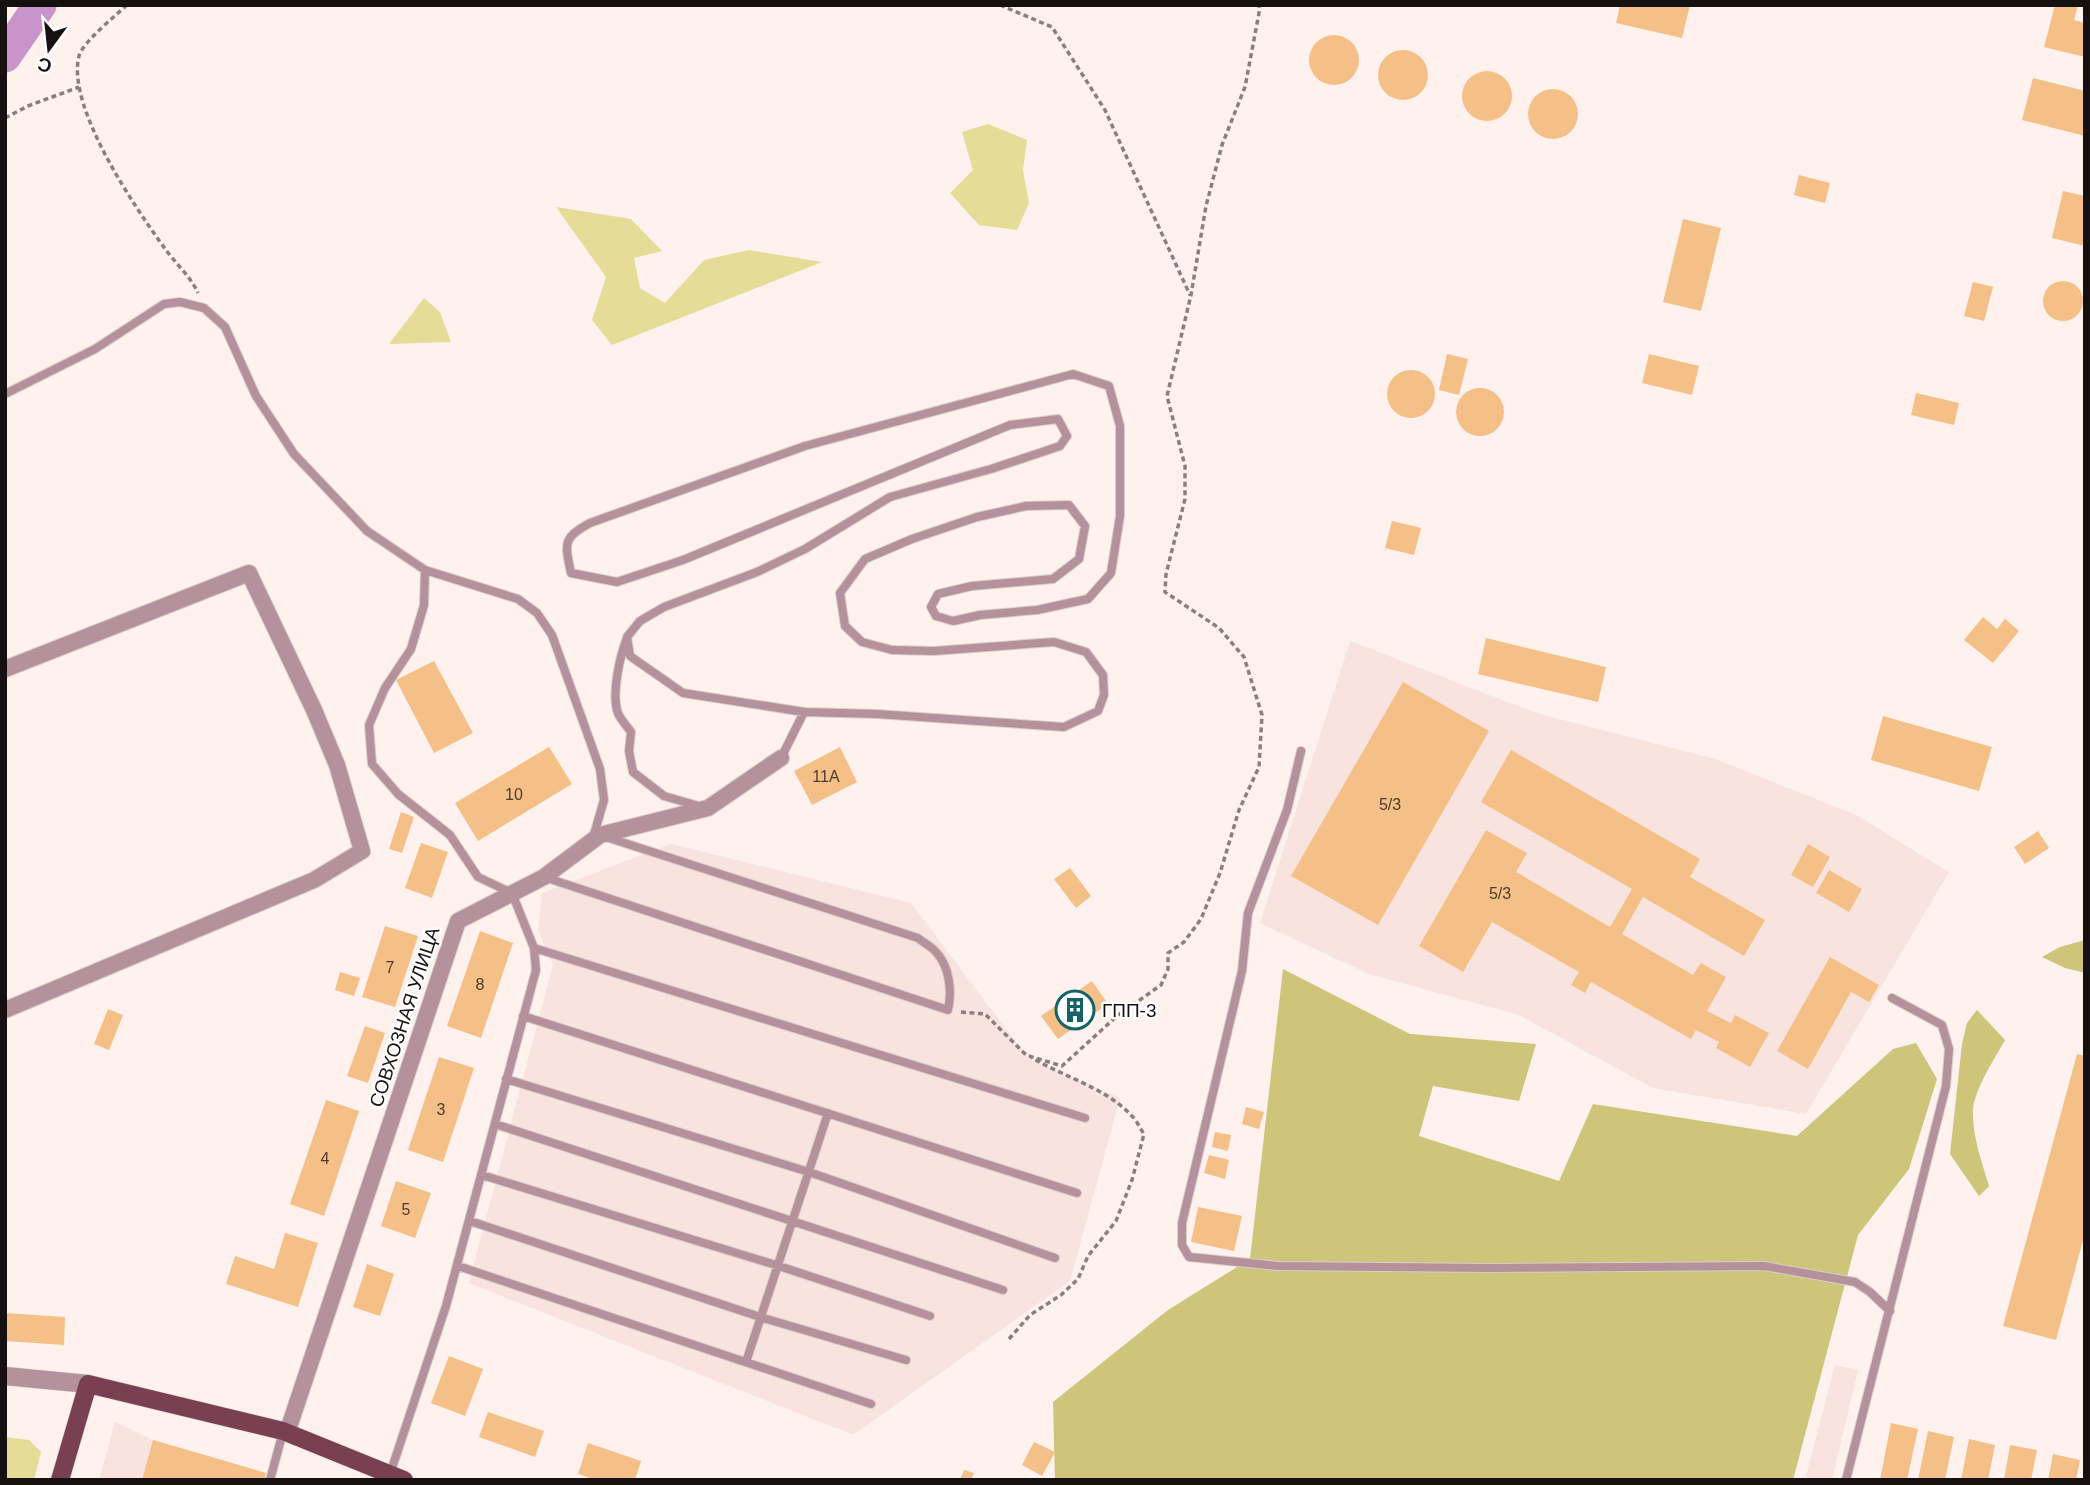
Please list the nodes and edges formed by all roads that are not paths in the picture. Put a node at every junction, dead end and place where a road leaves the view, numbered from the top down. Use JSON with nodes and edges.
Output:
{"nodes":[{"id":1,"x":5,"y":394,"type":"edge"},
{"id":2,"x":425,"y":570,"type":"junction"},
{"id":3,"x":627,"y":637,"type":"junction"},
{"id":4,"x":5,"y":669,"type":"edge"},
{"id":5,"x":804,"y":712,"type":"junction"},
{"id":6,"x":1301,"y":751,"type":"dead end"},
{"id":7,"x":781,"y":758,"type":"joint"},
{"id":8,"x":708,"y":808,"type":"junction"},
{"id":9,"x":600,"y":835,"type":"junction"},
{"id":10,"x":585,"y":846,"type":"junction"},
{"id":11,"x":544,"y":877,"type":"junction"},
{"id":12,"x":512,"y":893,"type":"junction"},
{"id":13,"x":534,"y":948,"type":"junction"},
{"id":14,"x":1892,"y":998,"type":"dead end"},
{"id":15,"x":5,"y":1010,"type":"edge"},
{"id":16,"x":523,"y":1016,"type":"junction"},
{"id":17,"x":506,"y":1079,"type":"junction"},
{"id":18,"x":828,"y":1113,"type":"junction"},
{"id":19,"x":1085,"y":1118,"type":"dead end"},
{"id":20,"x":495,"y":1125,"type":"junction"},
{"id":21,"x":808,"y":1172,"type":"junction"},
{"id":22,"x":482,"y":1175,"type":"junction"},
{"id":23,"x":1077,"y":1194,"type":"dead end"},
{"id":24,"x":470,"y":1221,"type":"junction"},
{"id":25,"x":791,"y":1222,"type":"junction"},
{"id":26,"x":1055,"y":1258,"type":"dead end"},
{"id":27,"x":458,"y":1266,"type":"junction"},
{"id":28,"x":779,"y":1266,"type":"junction"},
{"id":29,"x":1003,"y":1290,"type":"dead end"},
{"id":30,"x":1890,"y":1311,"type":"junction"},
{"id":31,"x":930,"y":1316,"type":"dead end"},
{"id":32,"x":760,"y":1317,"type":"junction"},
{"id":33,"x":906,"y":1360,"type":"dead end"},
{"id":34,"x":746,"y":1362,"type":"junction"},
{"id":35,"x":5,"y":1376,"type":"edge"},
{"id":36,"x":88,"y":1384,"type":"junction"},
{"id":37,"x":871,"y":1404,"type":"dead end"},
{"id":38,"x":285,"y":1432,"type":"junction"},
{"id":39,"x":397,"y":1477,"type":"edge"},
{"id":40,"x":60,"y":1480,"type":"edge"},
{"id":41,"x":270,"y":1480,"type":"edge"},
{"id":42,"x":1846,"y":1480,"type":"edge"}],
"edges":[{"from":1,"to":2,"type":"lane"},
{"from":2,"to":10,"type":"lane"},
{"from":2,"to":12,"type":"lane"},
{"from":3,"to":5,"type":"lane"},
{"from":3,"to":5,"type":"lane"},
{"from":3,"to":8,"type":"lane"},
{"from":4,"to":15,"type":"street"},
{"from":5,"to":7,"type":"lane"},
{"from":6,"to":30,"type":"lane"},
{"from":7,"to":8,"type":"street","name":"СОВХОЗНАЯ УЛИЦА"},
{"from":8,"to":9,"type":"street","name":"СОВХОЗНАЯ УЛИЦА"},
{"from":9,"to":10,"type":"street","name":"СОВХОЗНАЯ УЛИЦА"},
{"from":9,"to":11,"type":"lane"},
{"from":10,"to":11,"type":"street","name":"СОВХОЗНАЯ УЛИЦА"},
{"from":11,"to":12,"type":"street","name":"СОВХОЗНАЯ УЛИЦА"},
{"from":12,"to":13,"type":"lane"},
{"from":12,"to":38,"type":"street","name":"СОВХОЗНАЯ УЛИЦА"},
{"from":13,"to":16,"type":"lane"},
{"from":13,"to":19,"type":"lane"},
{"from":14,"to":30,"type":"lane"},
{"from":16,"to":17,"type":"lane"},
{"from":16,"to":18,"type":"lane"},
{"from":17,"to":20,"type":"lane"},
{"from":17,"to":21,"type":"lane"},
{"from":18,"to":21,"type":"lane"},
{"from":18,"to":23,"type":"lane"},
{"from":20,"to":22,"type":"lane"},
{"from":20,"to":25,"type":"lane"},
{"from":21,"to":25,"type":"lane"},
{"from":21,"to":26,"type":"lane"},
{"from":22,"to":24,"type":"lane"},
{"from":22,"to":28,"type":"lane"},
{"from":24,"to":27,"type":"lane"},
{"from":24,"to":32,"type":"lane"},
{"from":25,"to":28,"type":"lane"},
{"from":25,"to":29,"type":"lane"},
{"from":27,"to":34,"type":"lane"},
{"from":27,"to":39,"type":"lane"},
{"from":28,"to":31,"type":"lane"},
{"from":28,"to":32,"type":"lane"},
{"from":30,"to":42,"type":"lane"},
{"from":32,"to":33,"type":"lane"},
{"from":32,"to":34,"type":"lane"},
{"from":34,"to":37,"type":"lane"},
{"from":35,"to":36,"type":"street"},
{"from":36,"to":38,"type":"main road"},
{"from":36,"to":40,"type":"main road"},
{"from":38,"to":39,"type":"main road"},
{"from":38,"to":41,"type":"lane"}]}
